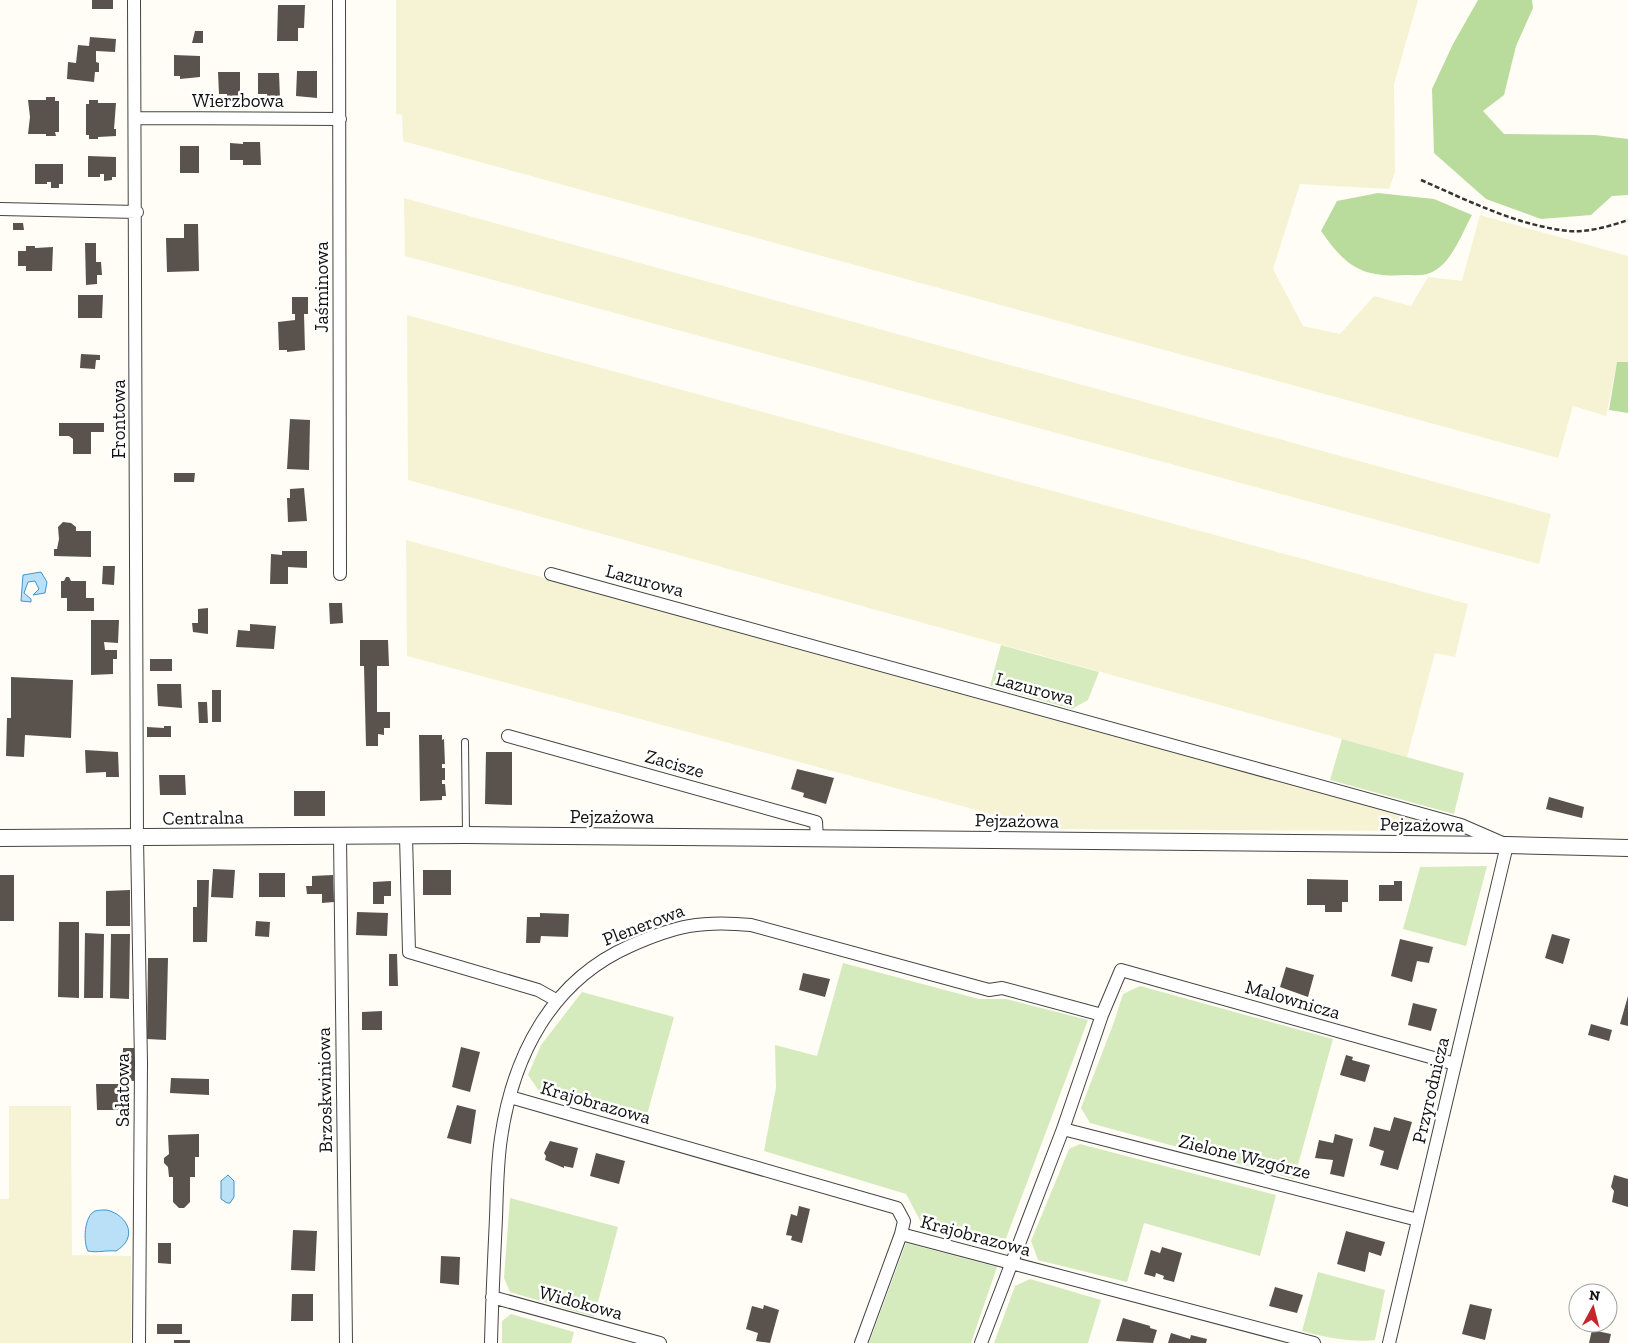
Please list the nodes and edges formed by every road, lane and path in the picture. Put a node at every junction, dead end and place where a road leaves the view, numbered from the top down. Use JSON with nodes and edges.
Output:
{"nodes":[{"id":1,"x":134,"y":0,"type":"edge"},
{"id":2,"x":339,"y":0,"type":"edge"},
{"id":3,"x":136,"y":118,"type":"junction"},
{"id":4,"x":340,"y":119,"type":"junction"},
{"id":5,"x":1421,"y":180,"type":"dead end"},
{"id":6,"x":0,"y":209,"type":"edge"},
{"id":7,"x":137,"y":212,"type":"junction"},
{"id":8,"x":1628,"y":220,"type":"edge"},
{"id":9,"x":340,"y":574,"type":"dead end"},
{"id":10,"x":551,"y":574,"type":"dead end"},
{"id":11,"x":508,"y":736,"type":"dead end"},
{"id":12,"x":465,"y":742,"type":"dead end"},
{"id":13,"x":466,"y":835,"type":"junction"},
{"id":14,"x":340,"y":836,"type":"junction"},
{"id":15,"x":406,"y":836,"type":"junction"},
{"id":16,"x":0,"y":838,"type":"edge"},
{"id":17,"x":137,"y":838,"type":"junction"},
{"id":18,"x":817,"y":838,"type":"junction"},
{"id":19,"x":1507,"y":845,"type":"junction"},
{"id":20,"x":1628,"y":848,"type":"edge"},
{"id":21,"x":556,"y":1000,"type":"junction"},
{"id":22,"x":1102,"y":1015,"type":"junction"},
{"id":23,"x":1455,"y":1064,"type":"junction"},
{"id":24,"x":510,"y":1097,"type":"junction"},
{"id":25,"x":1063,"y":1129,"type":"junction"},
{"id":26,"x":1418,"y":1220,"type":"junction"},
{"id":27,"x":901,"y":1234,"type":"junction"},
{"id":28,"x":1010,"y":1264,"type":"junction"},
{"id":29,"x":492,"y":1297,"type":"junction"},
{"id":30,"x":139,"y":1343,"type":"edge"},
{"id":31,"x":346,"y":1343,"type":"edge"},
{"id":32,"x":491,"y":1343,"type":"edge"},
{"id":33,"x":660,"y":1343,"type":"edge"},
{"id":34,"x":861,"y":1343,"type":"edge"},
{"id":35,"x":981,"y":1343,"type":"edge"},
{"id":36,"x":1314,"y":1343,"type":"edge"},
{"id":37,"x":1389,"y":1343,"type":"edge"}],
"edges":[{"from":1,"to":3,"type":"street","name":"Frontowa"},
{"from":2,"to":4,"type":"street","name":"Jaśminowa"},
{"from":3,"to":4,"type":"street","name":"Wierzbowa"},
{"from":3,"to":7,"type":"street","name":"Frontowa"},
{"from":4,"to":9,"type":"street","name":"Jaśminowa"},
{"from":5,"to":8,"type":"path"},
{"from":6,"to":7,"type":"street"},
{"from":7,"to":17,"type":"street","name":"Frontowa"},
{"from":10,"to":19,"type":"street","name":"Lazurowa"},
{"from":11,"to":18,"type":"street","name":"Zacisze"},
{"from":12,"to":13,"type":"lane"},
{"from":13,"to":15,"type":"street","name":"Pejzażowa"},
{"from":13,"to":18,"type":"street","name":"Pejzażowa"},
{"from":14,"to":15,"type":"street","name":"Centralna"},
{"from":14,"to":17,"type":"street","name":"Centralna"},
{"from":14,"to":31,"type":"street","name":"Brzoskwiniowa"},
{"from":15,"to":21,"type":"street"},
{"from":16,"to":17,"type":"street","name":"Centralna"},
{"from":17,"to":30,"type":"street","name":"Sałatowa"},
{"from":18,"to":19,"type":"street","name":"Pejzażowa"},
{"from":19,"to":20,"type":"street","name":"Pejzażowa"},
{"from":19,"to":23,"type":"street","name":"Przyrodnicza"},
{"from":21,"to":22,"type":"street","name":"Plenerowa"},
{"from":21,"to":24,"type":"street","name":"Plenerowa"},
{"from":22,"to":23,"type":"street","name":"Malownicza"},
{"from":22,"to":25,"type":"street"},
{"from":23,"to":26,"type":"street","name":"Przyrodnicza"},
{"from":24,"to":27,"type":"street","name":"Krajobrazowa"},
{"from":24,"to":29,"type":"street","name":"Plenerowa"},
{"from":25,"to":26,"type":"street","name":"Zielone Wzgórze"},
{"from":25,"to":28,"type":"street"},
{"from":26,"to":37,"type":"street","name":"Przyrodnicza"},
{"from":27,"to":28,"type":"street","name":"Krajobrazowa"},
{"from":27,"to":34,"type":"street"},
{"from":28,"to":35,"type":"street"},
{"from":28,"to":36,"type":"street","name":"Krajobrazowa"},
{"from":29,"to":32,"type":"street","name":"Plenerowa"},
{"from":29,"to":33,"type":"street","name":"Widokowa"}]}
